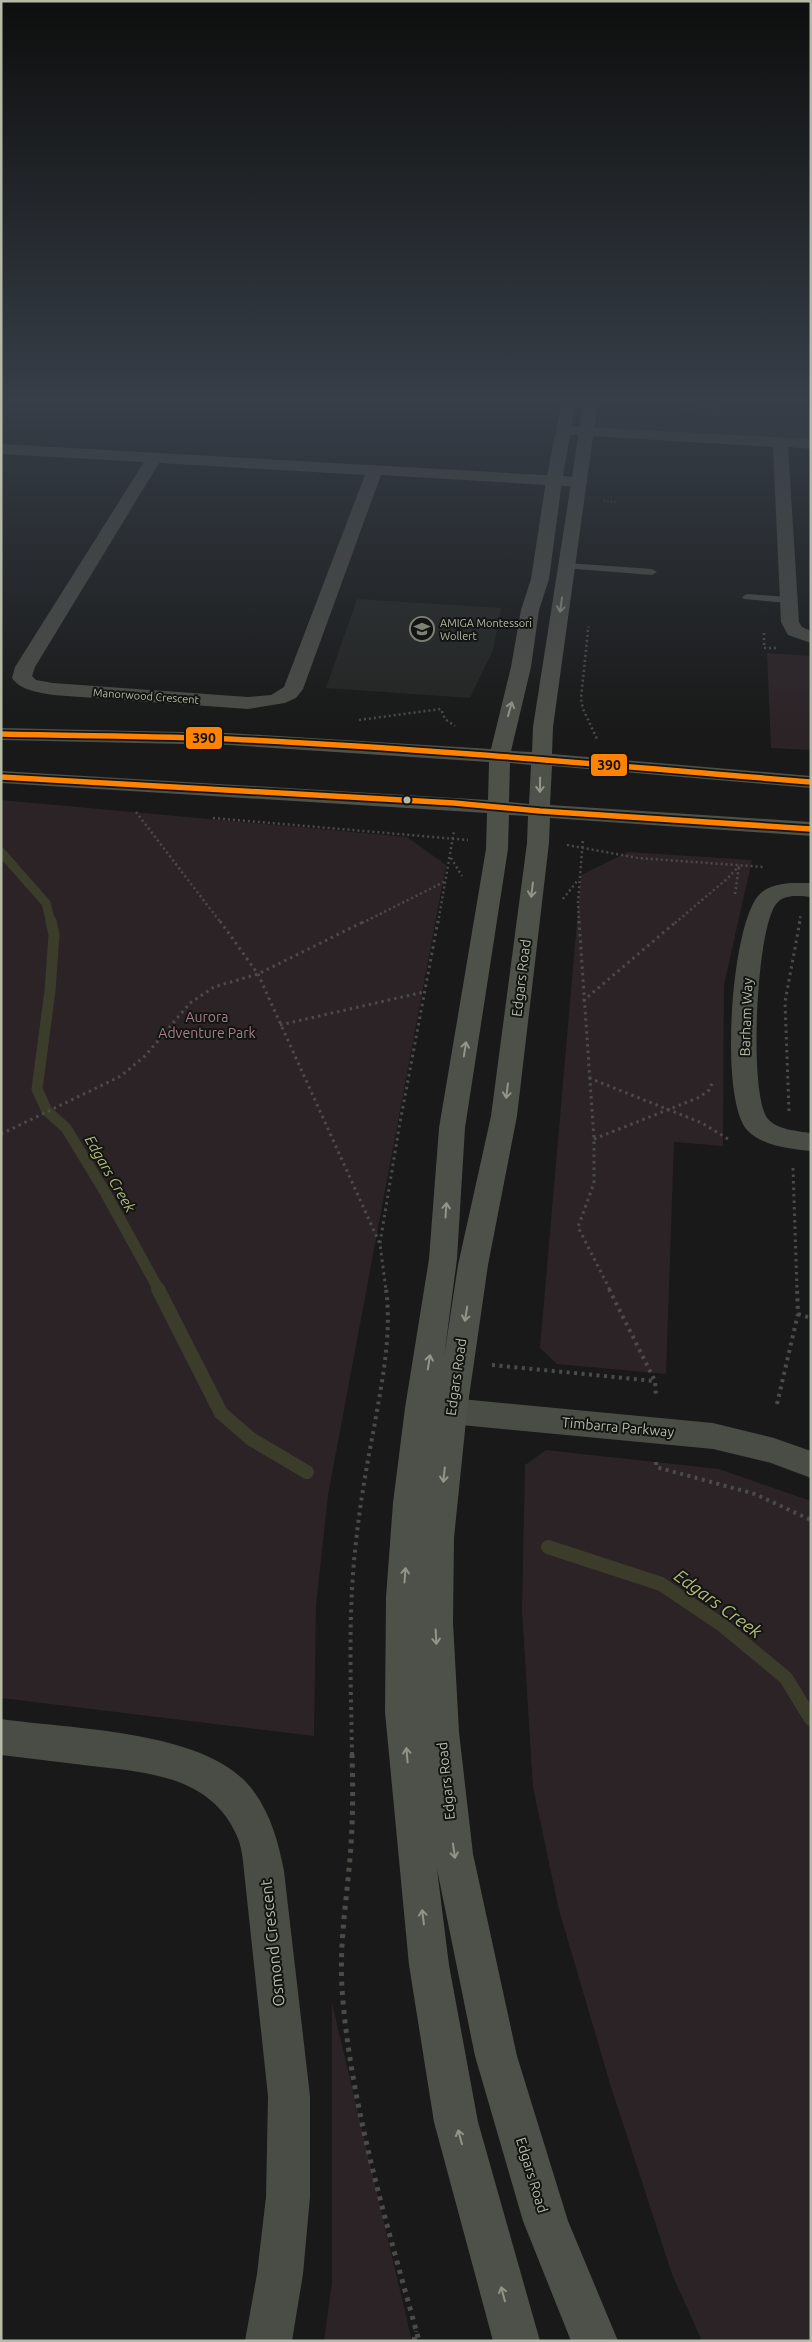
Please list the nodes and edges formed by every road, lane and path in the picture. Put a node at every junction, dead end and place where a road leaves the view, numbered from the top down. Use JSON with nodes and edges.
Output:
{"nodes":[{"id":1,"x":122,"y":509,"type":"edge"},
{"id":2,"x":360,"y":509,"type":"edge"},
{"id":3,"x":550,"y":509,"type":"edge"},
{"id":4,"x":575,"y":509,"type":"edge"},
{"id":5,"x":783,"y":509,"type":"edge"},
{"id":6,"x":567,"y":566,"type":"junction"},
{"id":7,"x":652,"y":572,"type":"dead end"},
{"id":8,"x":747,"y":597,"type":"dead end"},
{"id":9,"x":788,"y":600,"type":"junction"},
{"id":10,"x":811,"y":637,"type":"edge"},
{"id":11,"x":1,"y":734,"type":"edge"},
{"id":12,"x":597,"y":738,"type":"dead end"},
{"id":13,"x":500,"y":756,"type":"junction"},
{"id":14,"x":540,"y":759,"type":"junction"},
{"id":15,"x":592,"y":764,"type":"junction"},
{"id":16,"x":1,"y":777,"type":"edge"},
{"id":17,"x":811,"y":782,"type":"edge"},
{"id":18,"x":498,"y":807,"type":"junction"},
{"id":19,"x":127,"y":810,"type":"dead end"},
{"id":20,"x":540,"y":811,"type":"junction"},
{"id":21,"x":136,"y":812,"type":"junction"},
{"id":22,"x":145,"y":812,"type":"dead end"},
{"id":23,"x":588,"y":814,"type":"junction"},
{"id":24,"x":206,"y":817,"type":"dead end"},
{"id":25,"x":811,"y":829,"type":"edge"},
{"id":26,"x":454,"y":840,"type":"junction"},
{"id":27,"x":497,"y":842,"type":"junction"},
{"id":28,"x":538,"y":843,"type":"junction"},
{"id":29,"x":582,"y":847,"type":"junction"},
{"id":30,"x":739,"y":866,"type":"junction"},
{"id":31,"x":765,"y":867,"type":"dead end"},
{"id":32,"x":446,"y":880,"type":"junction"},
{"id":33,"x":806,"y":889,"type":"edge"},
{"id":34,"x":734,"y":901,"type":"dead end"},
{"id":35,"x":258,"y":974,"type":"junction"},
{"id":36,"x":424,"y":992,"type":"junction"},
{"id":37,"x":583,"y":1001,"type":"junction"},
{"id":38,"x":280,"y":1025,"type":"junction"},
{"id":39,"x":589,"y":1078,"type":"junction"},
{"id":40,"x":713,"y":1080,"type":"dead end"},
{"id":41,"x":668,"y":1109,"type":"junction"},
{"id":42,"x":1,"y":1134,"type":"edge"},
{"id":43,"x":594,"y":1139,"type":"junction"},
{"id":44,"x":801,"y":1141,"type":"edge"},
{"id":45,"x":732,"y":1142,"type":"dead end"},
{"id":46,"x":785,"y":1167,"type":"dead end"},
{"id":47,"x":792,"y":1168,"type":"junction"},
{"id":48,"x":380,"y":1244,"type":"junction"},
{"id":49,"x":798,"y":1314,"type":"junction"},
{"id":50,"x":811,"y":1317,"type":"edge"},
{"id":51,"x":458,"y":1361,"type":"junction"},
{"id":52,"x":655,"y":1382,"type":"junction"},
{"id":53,"x":777,"y":1404,"type":"dead end"},
{"id":54,"x":436,"y":1409,"type":"junction"},
{"id":55,"x":654,"y":1430,"type":"junction"},
{"id":56,"x":811,"y":1465,"type":"edge"},
{"id":57,"x":811,"y":1520,"type":"edge"},
{"id":58,"x":1,"y":1737,"type":"edge"},
{"id":59,"x":416,"y":2330,"type":"junction"},
{"id":60,"x":268,"y":2341,"type":"edge"},
{"id":61,"x":414,"y":2341,"type":"edge"},
{"id":62,"x":419,"y":2341,"type":"edge"},
{"id":63,"x":518,"y":2341,"type":"edge"},
{"id":64,"x":595,"y":2341,"type":"edge"}],
"edges":[{"from":1,"to":2,"type":"street","name":"Manorwood Crescent"},
{"from":13,"to":3,"type":"main road","name":"Edgars Road","one_way":true},
{"from":4,"to":6,"type":"main road","name":"Edgars Road"},
{"from":5,"to":9,"type":"street"},
{"from":6,"to":7,"type":"lane"},
{"from":6,"to":14,"type":"main road","name":"Edgars Road","one_way":true},
{"from":8,"to":9,"type":"lane"},
{"from":9,"to":10,"type":"street"},
{"from":11,"to":13,"type":"main road"},
{"from":12,"to":15,"type":"path"},
{"from":13,"to":14,"type":"main road"},
{"from":13,"to":18,"type":"main road","name":"Edgars Road"},
{"from":14,"to":15,"type":"main road"},
{"from":14,"to":20,"type":"main road","name":"Edgars Road","one_way":true},
{"from":15,"to":17,"type":"main road"},
{"from":16,"to":18,"type":"main road"},
{"from":18,"to":20,"type":"main road"},
{"from":18,"to":27,"type":"main road","name":"Edgars Road"},
{"from":19,"to":21,"type":"path"},
{"from":20,"to":23,"type":"main road"},
{"from":20,"to":28,"type":"main road","name":"Edgars Road"},
{"from":21,"to":22,"type":"path"},
{"from":21,"to":35,"type":"path"},
{"from":23,"to":25,"type":"main road"},
{"from":23,"to":29,"type":"path"},
{"from":24,"to":26,"type":"path"},
{"from":26,"to":27,"type":"path"},
{"from":26,"to":32,"type":"path"},
{"from":54,"to":27,"type":"main road","name":"Edgars Road","one_way":true},
{"from":28,"to":29,"type":"path"},
{"from":28,"to":51,"type":"main road","name":"Edgars Road","one_way":true},
{"from":29,"to":30,"type":"path"},
{"from":29,"to":37,"type":"path"},
{"from":30,"to":31,"type":"path"},
{"from":30,"to":34,"type":"path"},
{"from":30,"to":37,"type":"path"},
{"from":32,"to":35,"type":"path"},
{"from":32,"to":36,"type":"path"},
{"from":33,"to":44,"type":"path"},
{"from":33,"to":44,"type":"street","name":"Barham Way"},
{"from":35,"to":38,"type":"path"},
{"from":35,"to":42,"type":"path"},
{"from":36,"to":38,"type":"path"},
{"from":36,"to":48,"type":"path"},
{"from":37,"to":39,"type":"path"},
{"from":38,"to":48,"type":"path"},
{"from":39,"to":41,"type":"path"},
{"from":39,"to":43,"type":"path"},
{"from":40,"to":41,"type":"path"},
{"from":41,"to":43,"type":"path"},
{"from":41,"to":45,"type":"path"},
{"from":43,"to":52,"type":"path"},
{"from":44,"to":47,"type":"path"},
{"from":46,"to":47,"type":"path"},
{"from":47,"to":49,"type":"path"},
{"from":48,"to":59,"type":"path"},
{"from":49,"to":50,"type":"path"},
{"from":49,"to":53,"type":"path"},
{"from":51,"to":52,"type":"path"},
{"from":51,"to":54,"type":"main road","name":"Edgars Road"},
{"from":52,"to":55,"type":"path"},
{"from":54,"to":55,"type":"street","name":"Timbarra Parkway"},
{"from":63,"to":54,"type":"main road","name":"Edgars Road","one_way":true},
{"from":54,"to":64,"type":"main road","name":"Edgars Road","one_way":true},
{"from":55,"to":56,"type":"street","name":"Timbarra Parkway"},
{"from":55,"to":57,"type":"path"},
{"from":58,"to":60,"type":"street","name":"Osmond Crescent"},
{"from":59,"to":61,"type":"path"},
{"from":59,"to":62,"type":"path"}]}
